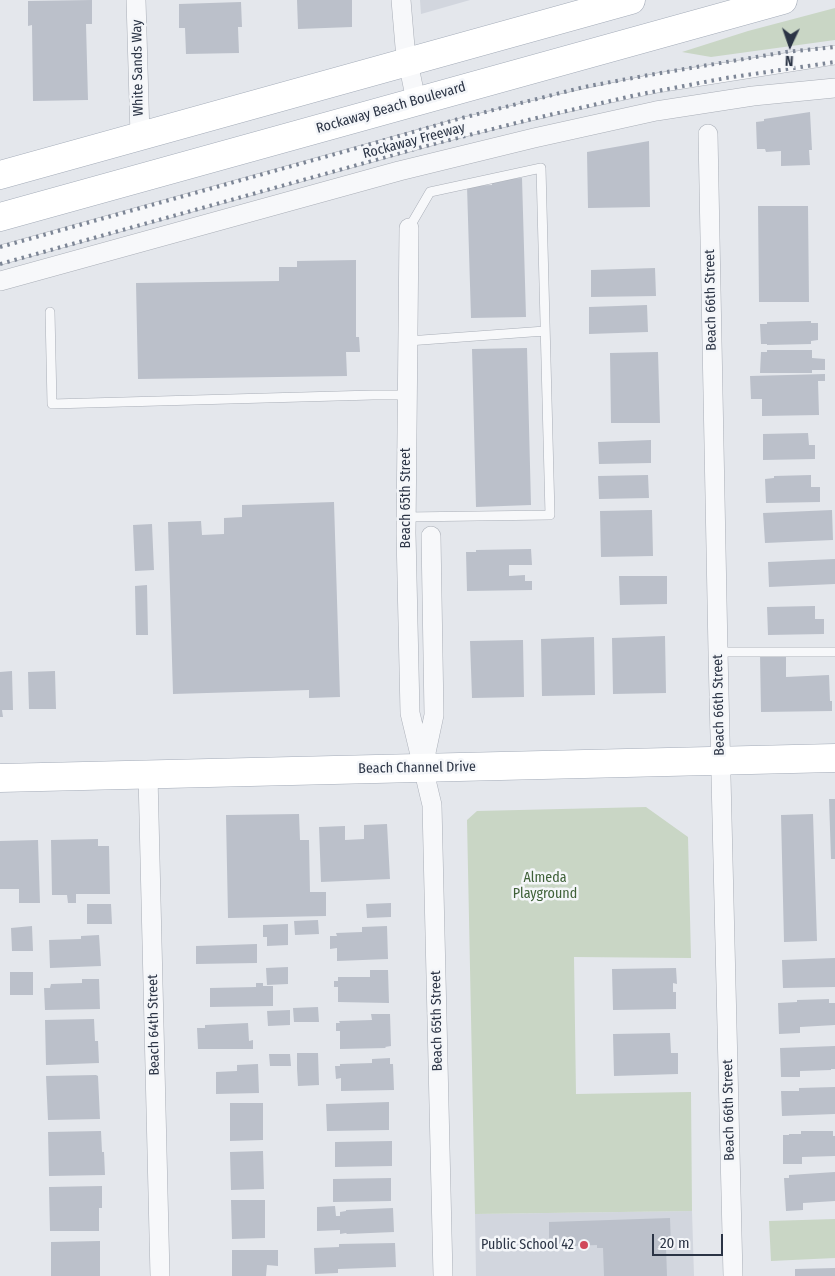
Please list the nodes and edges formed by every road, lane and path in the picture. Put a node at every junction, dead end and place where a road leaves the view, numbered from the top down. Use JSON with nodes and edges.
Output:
{"nodes":[{"id":1,"x":136,"y":0,"type":"edge"},
{"id":2,"x":401,"y":0,"type":"edge"},
{"id":3,"x":631,"y":0,"type":"edge"},
{"id":4,"x":783,"y":0,"type":"edge"},
{"id":5,"x":835,"y":55,"type":"edge"},
{"id":6,"x":407,"y":62,"type":"junction"},
{"id":7,"x":835,"y":88,"type":"edge"},
{"id":8,"x":416,"y":101,"type":"junction"},
{"id":9,"x":708,"y":134,"type":"dead end"},
{"id":10,"x":140,"y":136,"type":"junction"},
{"id":11,"x":0,"y":175,"type":"edge"},
{"id":12,"x":0,"y":217,"type":"edge"},
{"id":13,"x":409,"y":228,"type":"joint"},
{"id":14,"x":0,"y":255,"type":"edge"},
{"id":15,"x":0,"y":281,"type":"edge"},
{"id":16,"x":50,"y":312,"type":"dead end"},
{"id":17,"x":545,"y":331,"type":"junction"},
{"id":18,"x":408,"y":341,"type":"junction"},
{"id":19,"x":407,"y":396,"type":"junction"},
{"id":20,"x":406,"y":517,"type":"junction"},
{"id":21,"x":431,"y":536,"type":"dead end"},
{"id":22,"x":718,"y":652,"type":"junction"},
{"id":23,"x":835,"y":652,"type":"edge"},
{"id":24,"x":835,"y":758,"type":"edge"},
{"id":25,"x":720,"y":761,"type":"junction"},
{"id":26,"x":422,"y":768,"type":"junction"},
{"id":27,"x":148,"y":775,"type":"junction"},
{"id":28,"x":0,"y":778,"type":"edge"},
{"id":29,"x":160,"y":1276,"type":"edge"},
{"id":30,"x":443,"y":1276,"type":"edge"},
{"id":31,"x":733,"y":1276,"type":"edge"}],
"edges":[{"from":1,"to":10,"type":"street","name":"White Sands Way"},
{"from":2,"to":6,"type":"street"},
{"from":3,"to":6,"type":"main road"},
{"from":4,"to":8,"type":"main road","name":"Rockaway Beach Boulevard"},
{"from":5,"to":14,"type":"street","name":"Rockaway Freeway"},
{"from":6,"to":8,"type":"street"},
{"from":6,"to":10,"type":"main road"},
{"from":7,"to":15,"type":"street","name":"Rockaway Freeway"},
{"from":8,"to":12,"type":"main road","name":"Rockaway Beach Boulevard"},
{"from":9,"to":22,"type":"street","name":"Beach 66th Street"},
{"from":10,"to":11,"type":"main road"},
{"from":13,"to":17,"type":"lane"},
{"from":13,"to":18,"type":"street","name":"Beach 65th Street"},
{"from":16,"to":19,"type":"lane"},
{"from":17,"to":18,"type":"lane"},
{"from":17,"to":20,"type":"lane"},
{"from":18,"to":19,"type":"street","name":"Beach 65th Street"},
{"from":19,"to":20,"type":"street","name":"Beach 65th Street"},
{"from":20,"to":26,"type":"street","name":"Beach 65th Street"},
{"from":21,"to":26,"type":"street","name":"Beach 65th Street"},
{"from":22,"to":23,"type":"lane"},
{"from":22,"to":25,"type":"street","name":"Beach 66th Street"},
{"from":24,"to":25,"type":"main road","name":"Beach Channel Drive"},
{"from":25,"to":26,"type":"main road","name":"Beach Channel Drive"},
{"from":25,"to":31,"type":"street","name":"Beach 66th Street"},
{"from":26,"to":27,"type":"main road","name":"Beach Channel Drive"},
{"from":26,"to":30,"type":"street","name":"Beach 65th Street"},
{"from":27,"to":28,"type":"main road","name":"Beach Channel Drive"},
{"from":27,"to":29,"type":"street","name":"Beach 64th Street"}]}
